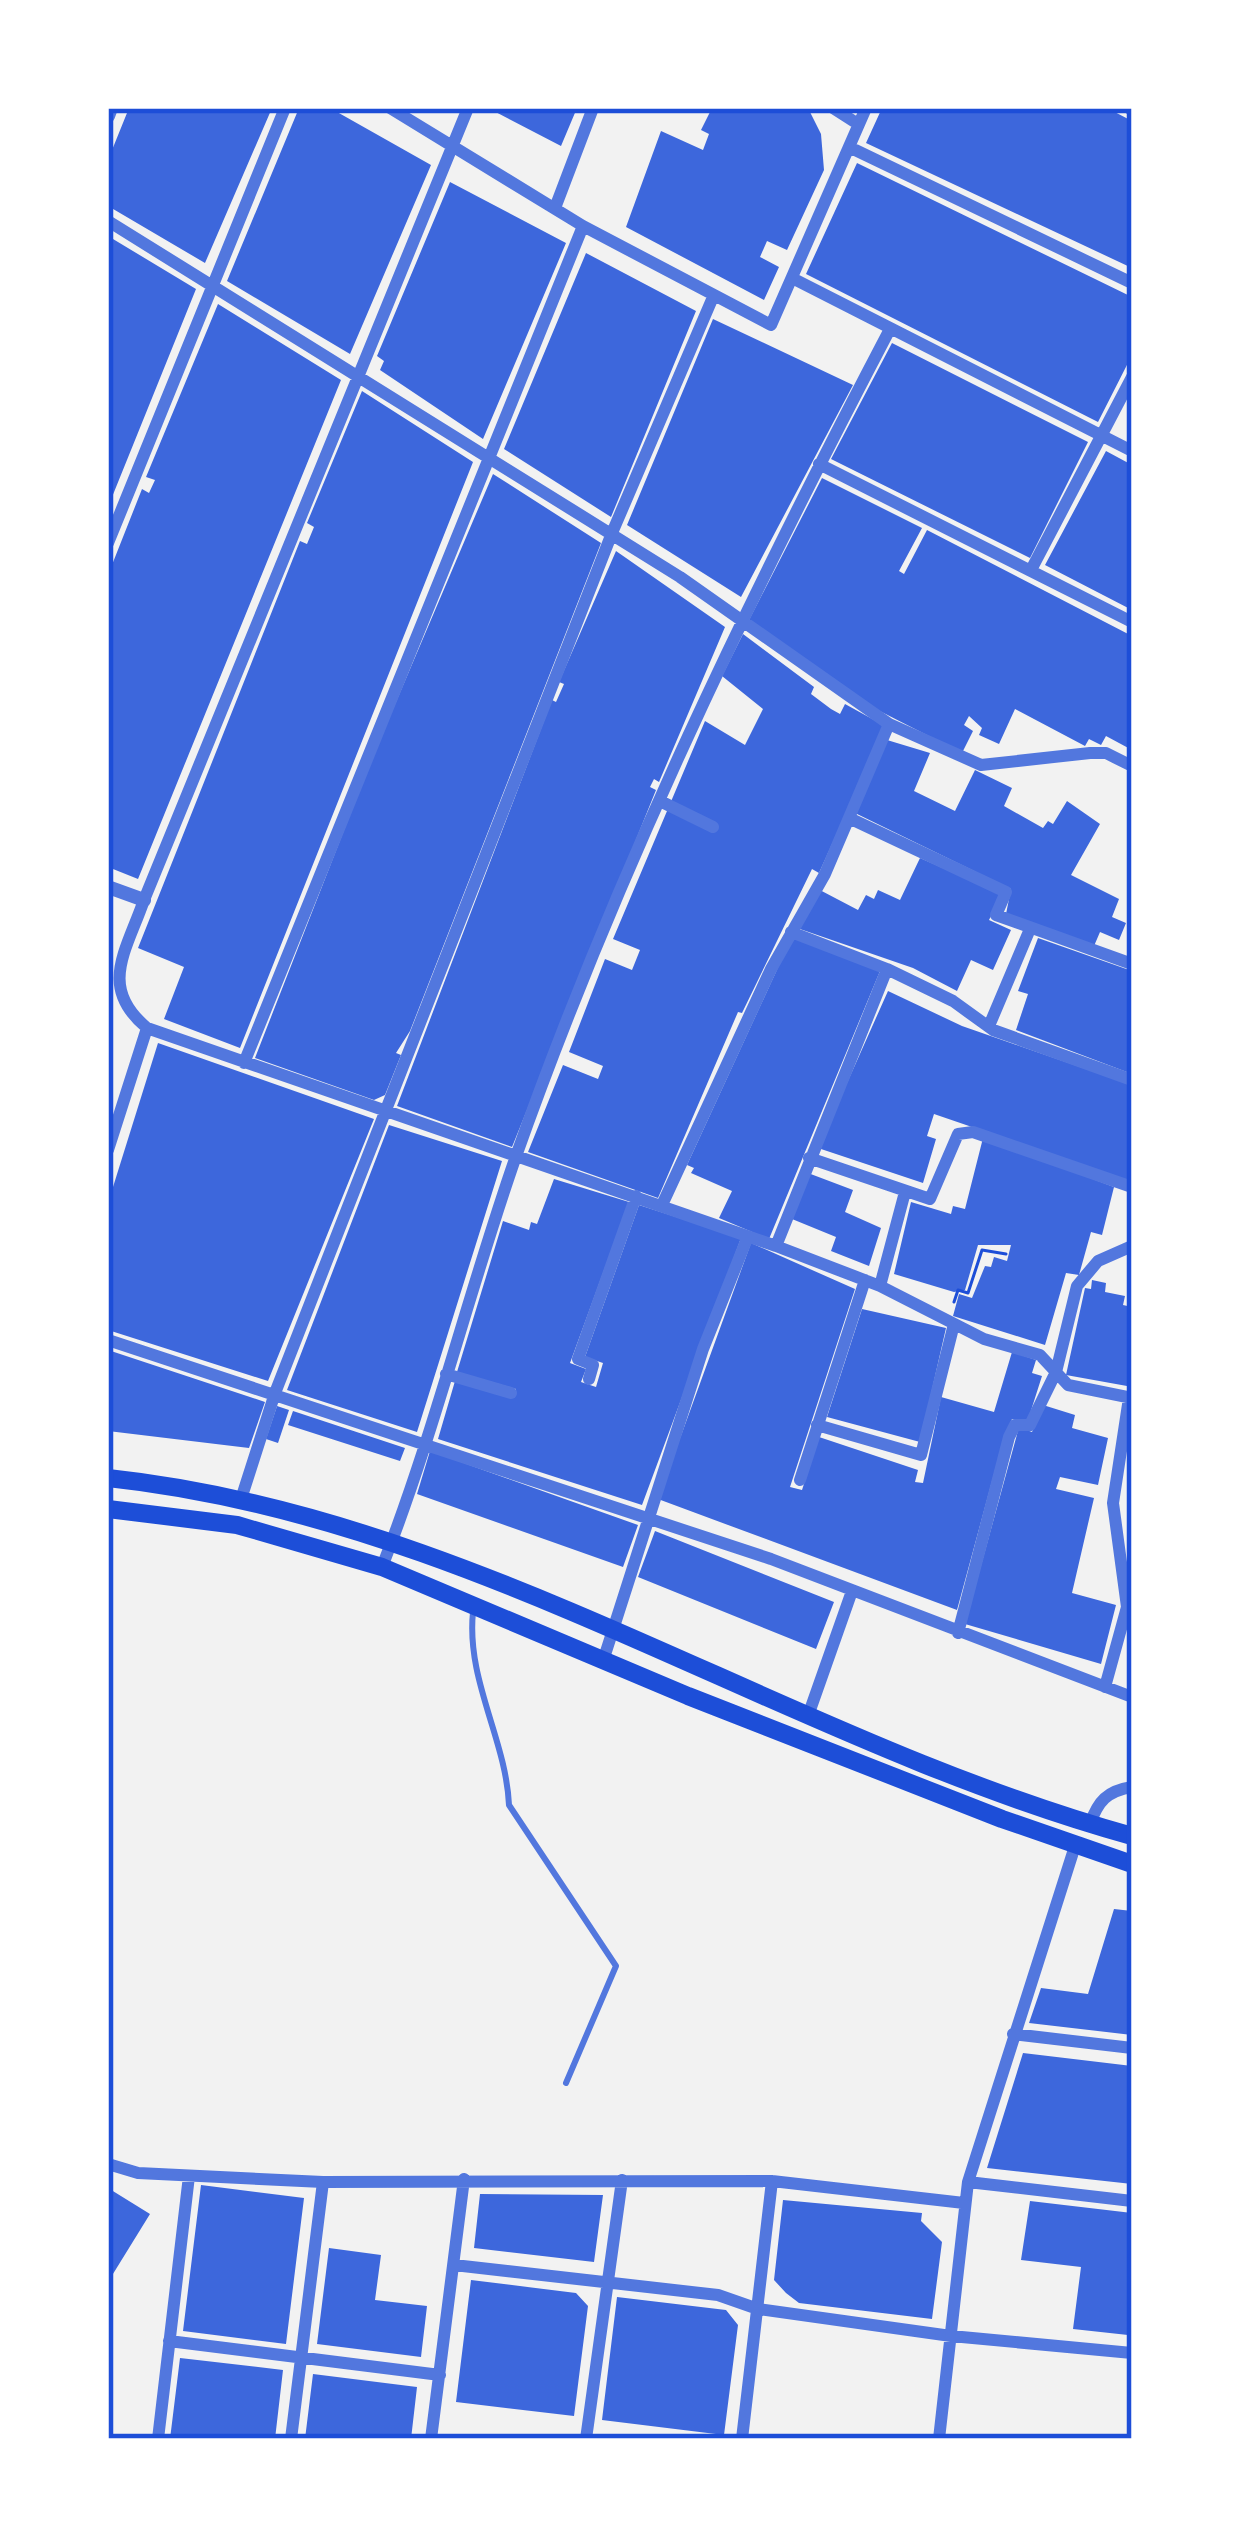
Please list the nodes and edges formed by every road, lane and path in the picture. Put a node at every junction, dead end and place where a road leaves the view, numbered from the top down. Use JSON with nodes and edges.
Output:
{"nodes":[{"id":1,"x":285,"y":108,"type":"edge"},
{"id":2,"x":390,"y":108,"type":"edge"},
{"id":3,"x":469,"y":108,"type":"edge"},
{"id":4,"x":593,"y":108,"type":"edge"},
{"id":5,"x":832,"y":108,"type":"edge"},
{"id":6,"x":866,"y":108,"type":"edge"},
{"id":7,"x":858,"y":124,"type":"junction"},
{"id":8,"x":453,"y":146,"type":"junction"},
{"id":9,"x":849,"y":147,"type":"junction"},
{"id":10,"x":555,"y":208,"type":"junction"},
{"id":11,"x":108,"y":221,"type":"edge"},
{"id":12,"x":583,"y":226,"type":"junction"},
{"id":13,"x":792,"y":278,"type":"junction"},
{"id":14,"x":210,"y":283,"type":"junction"},
{"id":15,"x":1132,"y":283,"type":"edge"},
{"id":16,"x":713,"y":297,"type":"junction"},
{"id":17,"x":890,"y":329,"type":"junction"},
{"id":18,"x":357,"y":374,"type":"junction"},
{"id":19,"x":1132,"y":377,"type":"edge"},
{"id":20,"x":1102,"y":436,"type":"junction"},
{"id":21,"x":1132,"y":451,"type":"edge"},
{"id":22,"x":489,"y":454,"type":"junction"},
{"id":23,"x":819,"y":464,"type":"junction"},
{"id":24,"x":611,"y":533,"type":"junction"},
{"id":25,"x":108,"y":543,"type":"edge"},
{"id":26,"x":1031,"y":570,"type":"junction"},
{"id":27,"x":738,"y":621,"type":"junction"},
{"id":28,"x":1132,"y":622,"type":"edge"},
{"id":29,"x":889,"y":724,"type":"junction"},
{"id":30,"x":1132,"y":766,"type":"edge"},
{"id":31,"x":660,"y":801,"type":"junction"},
{"id":32,"x":849,"y":818,"type":"junction"},
{"id":33,"x":713,"y":827,"type":"dead end"},
{"id":34,"x":108,"y":887,"type":"edge"},
{"id":35,"x":144,"y":900,"type":"junction"},
{"id":36,"x":1030,"y":929,"type":"junction"},
{"id":37,"x":790,"y":932,"type":"junction"},
{"id":38,"x":1132,"y":964,"type":"edge"},
{"id":39,"x":887,"y":969,"type":"junction"},
{"id":40,"x":989,"y":1026,"type":"junction"},
{"id":41,"x":147,"y":1028,"type":"junction"},
{"id":42,"x":244,"y":1063,"type":"junction"},
{"id":43,"x":1132,"y":1080,"type":"edge"},
{"id":44,"x":386,"y":1113,"type":"junction"},
{"id":45,"x":108,"y":1150,"type":"edge"},
{"id":46,"x":516,"y":1157,"type":"junction"},
{"id":47,"x":808,"y":1158,"type":"junction"},
{"id":48,"x":1132,"y":1187,"type":"edge"},
{"id":49,"x":904,"y":1192,"type":"junction"},
{"id":50,"x":636,"y":1196,"type":"junction"},
{"id":51,"x":662,"y":1205,"type":"junction"},
{"id":52,"x":748,"y":1236,"type":"junction"},
{"id":53,"x":776,"y":1246,"type":"junction"},
{"id":54,"x":1132,"y":1246,"type":"edge"},
{"id":55,"x":1006,"y":1254,"type":"dead end"},
{"id":56,"x":865,"y":1280,"type":"junction"},
{"id":57,"x":880,"y":1286,"type":"junction"},
{"id":58,"x":951,"y":1323,"type":"junction"},
{"id":59,"x":108,"y":1340,"type":"edge"},
{"id":60,"x":1056,"y":1372,"type":"junction"},
{"id":61,"x":446,"y":1374,"type":"junction"},
{"id":62,"x":589,"y":1379,"type":"dead end"},
{"id":63,"x":275,"y":1393,"type":"junction"},
{"id":64,"x":511,"y":1393,"type":"dead end"},
{"id":65,"x":1131,"y":1398,"type":"edge"},
{"id":66,"x":817,"y":1425,"type":"junction"},
{"id":67,"x":424,"y":1442,"type":"junction"},
{"id":68,"x":108,"y":1478,"type":"edge"},
{"id":69,"x":800,"y":1480,"type":"dead end"},
{"id":70,"x":242,"y":1496,"type":"junction"},
{"id":71,"x":108,"y":1508,"type":"edge"},
{"id":72,"x":647,"y":1516,"type":"junction"},
{"id":73,"x":393,"y":1539,"type":"junction"},
{"id":74,"x":382,"y":1567,"type":"junction"},
{"id":75,"x":852,"y":1591,"type":"junction"},
{"id":76,"x":474,"y":1603,"type":"junction"},
{"id":77,"x":1129,"y":1604,"type":"edge"},
{"id":78,"x":613,"y":1630,"type":"junction"},
{"id":79,"x":958,"y":1633,"type":"junction"},
{"id":80,"x":603,"y":1661,"type":"junction"},
{"id":81,"x":1105,"y":1687,"type":"junction"},
{"id":82,"x":1132,"y":1697,"type":"edge"},
{"id":83,"x":809,"y":1713,"type":"junction"},
{"id":84,"x":1132,"y":1787,"type":"edge"},
{"id":85,"x":1090,"y":1824,"type":"junction"},
{"id":86,"x":1132,"y":1836,"type":"edge"},
{"id":87,"x":1076,"y":1846,"type":"junction"},
{"id":88,"x":1132,"y":1864,"type":"edge"},
{"id":89,"x":1013,"y":2034,"type":"junction"},
{"id":90,"x":1132,"y":2048,"type":"edge"},
{"id":91,"x":566,"y":2083,"type":"dead end"},
{"id":92,"x":108,"y":2164,"type":"edge"},
{"id":93,"x":189,"y":2176,"type":"junction"},
{"id":94,"x":464,"y":2180,"type":"junction"},
{"id":95,"x":622,"y":2180,"type":"junction"},
{"id":96,"x":772,"y":2181,"type":"junction"},
{"id":97,"x":323,"y":2182,"type":"junction"},
{"id":98,"x":968,"y":2182,"type":"junction"},
{"id":99,"x":1132,"y":2201,"type":"edge"},
{"id":100,"x":964,"y":2203,"type":"junction"},
{"id":101,"x":454,"y":2265,"type":"junction"},
{"id":102,"x":607,"y":2283,"type":"junction"},
{"id":103,"x":758,"y":2309,"type":"junction"},
{"id":104,"x":951,"y":2336,"type":"junction"},
{"id":105,"x":169,"y":2342,"type":"junction"},
{"id":106,"x":1132,"y":2353,"type":"edge"},
{"id":107,"x":302,"y":2358,"type":"junction"},
{"id":108,"x":440,"y":2374,"type":"junction"},
{"id":109,"x":158,"y":2439,"type":"edge"},
{"id":110,"x":291,"y":2439,"type":"edge"},
{"id":111,"x":431,"y":2439,"type":"edge"},
{"id":112,"x":586,"y":2439,"type":"edge"},
{"id":113,"x":742,"y":2439,"type":"edge"},
{"id":114,"x":938,"y":2439,"type":"edge"}],
"edges":[{"from":1,"to":14,"type":"street"},
{"from":2,"to":8,"type":"street"},
{"from":3,"to":8,"type":"street"},
{"from":4,"to":10,"type":"street"},
{"from":5,"to":7,"type":"street"},
{"from":6,"to":7,"type":"street"},
{"from":7,"to":9,"type":"street"},
{"from":8,"to":10,"type":"street"},
{"from":8,"to":18,"type":"street"},
{"from":9,"to":13,"type":"street"},
{"from":9,"to":15,"type":"street"},
{"from":10,"to":12,"type":"street"},
{"from":11,"to":14,"type":"street"},
{"from":12,"to":16,"type":"street"},
{"from":12,"to":22,"type":"street"},
{"from":13,"to":16,"type":"street"},
{"from":13,"to":17,"type":"street"},
{"from":14,"to":18,"type":"street"},
{"from":14,"to":25,"type":"street"},
{"from":16,"to":24,"type":"street"},
{"from":17,"to":20,"type":"street"},
{"from":17,"to":23,"type":"street"},
{"from":18,"to":22,"type":"street"},
{"from":18,"to":35,"type":"street"},
{"from":19,"to":20,"type":"street"},
{"from":20,"to":21,"type":"street"},
{"from":20,"to":26,"type":"street"},
{"from":22,"to":24,"type":"street"},
{"from":22,"to":42,"type":"street"},
{"from":23,"to":26,"type":"street"},
{"from":23,"to":27,"type":"street"},
{"from":24,"to":27,"type":"street"},
{"from":24,"to":44,"type":"street"},
{"from":26,"to":28,"type":"street"},
{"from":27,"to":29,"type":"street"},
{"from":27,"to":31,"type":"street"},
{"from":29,"to":30,"type":"street"},
{"from":29,"to":32,"type":"street"},
{"from":31,"to":33,"type":"street"},
{"from":31,"to":46,"type":"street"},
{"from":32,"to":36,"type":"street"},
{"from":32,"to":37,"type":"street"},
{"from":34,"to":35,"type":"street"},
{"from":35,"to":41,"type":"street"},
{"from":36,"to":38,"type":"street"},
{"from":36,"to":40,"type":"street"},
{"from":37,"to":39,"type":"street"},
{"from":37,"to":51,"type":"street"},
{"from":39,"to":40,"type":"street"},
{"from":39,"to":47,"type":"street"},
{"from":40,"to":43,"type":"street"},
{"from":41,"to":42,"type":"street"},
{"from":41,"to":45,"type":"street"},
{"from":42,"to":44,"type":"street"},
{"from":44,"to":46,"type":"street"},
{"from":44,"to":63,"type":"street"},
{"from":46,"to":50,"type":"street"},
{"from":46,"to":61,"type":"street"},
{"from":47,"to":49,"type":"street"},
{"from":47,"to":53,"type":"street"},
{"from":48,"to":49,"type":"street"},
{"from":49,"to":57,"type":"street"},
{"from":50,"to":51,"type":"street"},
{"from":50,"to":62,"type":"street"},
{"from":51,"to":52,"type":"street"},
{"from":52,"to":53,"type":"street"},
{"from":52,"to":72,"type":"street"},
{"from":53,"to":56,"type":"street"},
{"from":54,"to":60,"type":"street"},
{"from":55,"to":58,"type":"path"},
{"from":56,"to":57,"type":"street"},
{"from":56,"to":66,"type":"street"},
{"from":57,"to":58,"type":"street"},
{"from":58,"to":60,"type":"street"},
{"from":58,"to":66,"type":"street"},
{"from":59,"to":63,"type":"street"},
{"from":60,"to":65,"type":"street"},
{"from":60,"to":79,"type":"street"},
{"from":61,"to":64,"type":"street"},
{"from":61,"to":67,"type":"street"},
{"from":63,"to":67,"type":"street"},
{"from":63,"to":70,"type":"street"},
{"from":65,"to":77,"type":"street"},
{"from":66,"to":69,"type":"street"},
{"from":67,"to":72,"type":"street"},
{"from":67,"to":73,"type":"street"},
{"from":68,"to":70,"type":"highway"},
{"from":70,"to":73,"type":"highway"},
{"from":71,"to":74,"type":"highway"},
{"from":72,"to":75,"type":"street"},
{"from":72,"to":78,"type":"street"},
{"from":73,"to":74,"type":"street"},
{"from":73,"to":78,"type":"highway"},
{"from":74,"to":76,"type":"highway"},
{"from":75,"to":79,"type":"street"},
{"from":75,"to":83,"type":"street"},
{"from":76,"to":80,"type":"highway"},
{"from":76,"to":91,"type":"lane"},
{"from":77,"to":81,"type":"street"},
{"from":78,"to":80,"type":"street"},
{"from":78,"to":83,"type":"highway"},
{"from":79,"to":81,"type":"street"},
{"from":80,"to":87,"type":"highway"},
{"from":81,"to":82,"type":"street"},
{"from":83,"to":85,"type":"highway"},
{"from":84,"to":85,"type":"street"},
{"from":85,"to":86,"type":"highway"},
{"from":87,"to":88,"type":"highway"},
{"from":87,"to":89,"type":"street"},
{"from":89,"to":90,"type":"street"},
{"from":89,"to":98,"type":"street"},
{"from":92,"to":93,"type":"street"},
{"from":93,"to":97,"type":"street"},
{"from":93,"to":105,"type":"street"},
{"from":94,"to":95,"type":"street"},
{"from":94,"to":97,"type":"street"},
{"from":94,"to":101,"type":"street"},
{"from":95,"to":96,"type":"street"},
{"from":95,"to":102,"type":"street"},
{"from":96,"to":100,"type":"street"},
{"from":96,"to":103,"type":"street"},
{"from":97,"to":107,"type":"street"},
{"from":98,"to":99,"type":"street"},
{"from":98,"to":100,"type":"street"},
{"from":100,"to":104,"type":"street"},
{"from":101,"to":102,"type":"street"},
{"from":101,"to":108,"type":"street"},
{"from":102,"to":103,"type":"street"},
{"from":102,"to":112,"type":"street"},
{"from":103,"to":104,"type":"street"},
{"from":103,"to":113,"type":"street"},
{"from":104,"to":106,"type":"street"},
{"from":104,"to":114,"type":"street"},
{"from":105,"to":107,"type":"street"},
{"from":105,"to":109,"type":"street"},
{"from":107,"to":108,"type":"street"},
{"from":107,"to":110,"type":"street"},
{"from":108,"to":111,"type":"street"}]}
